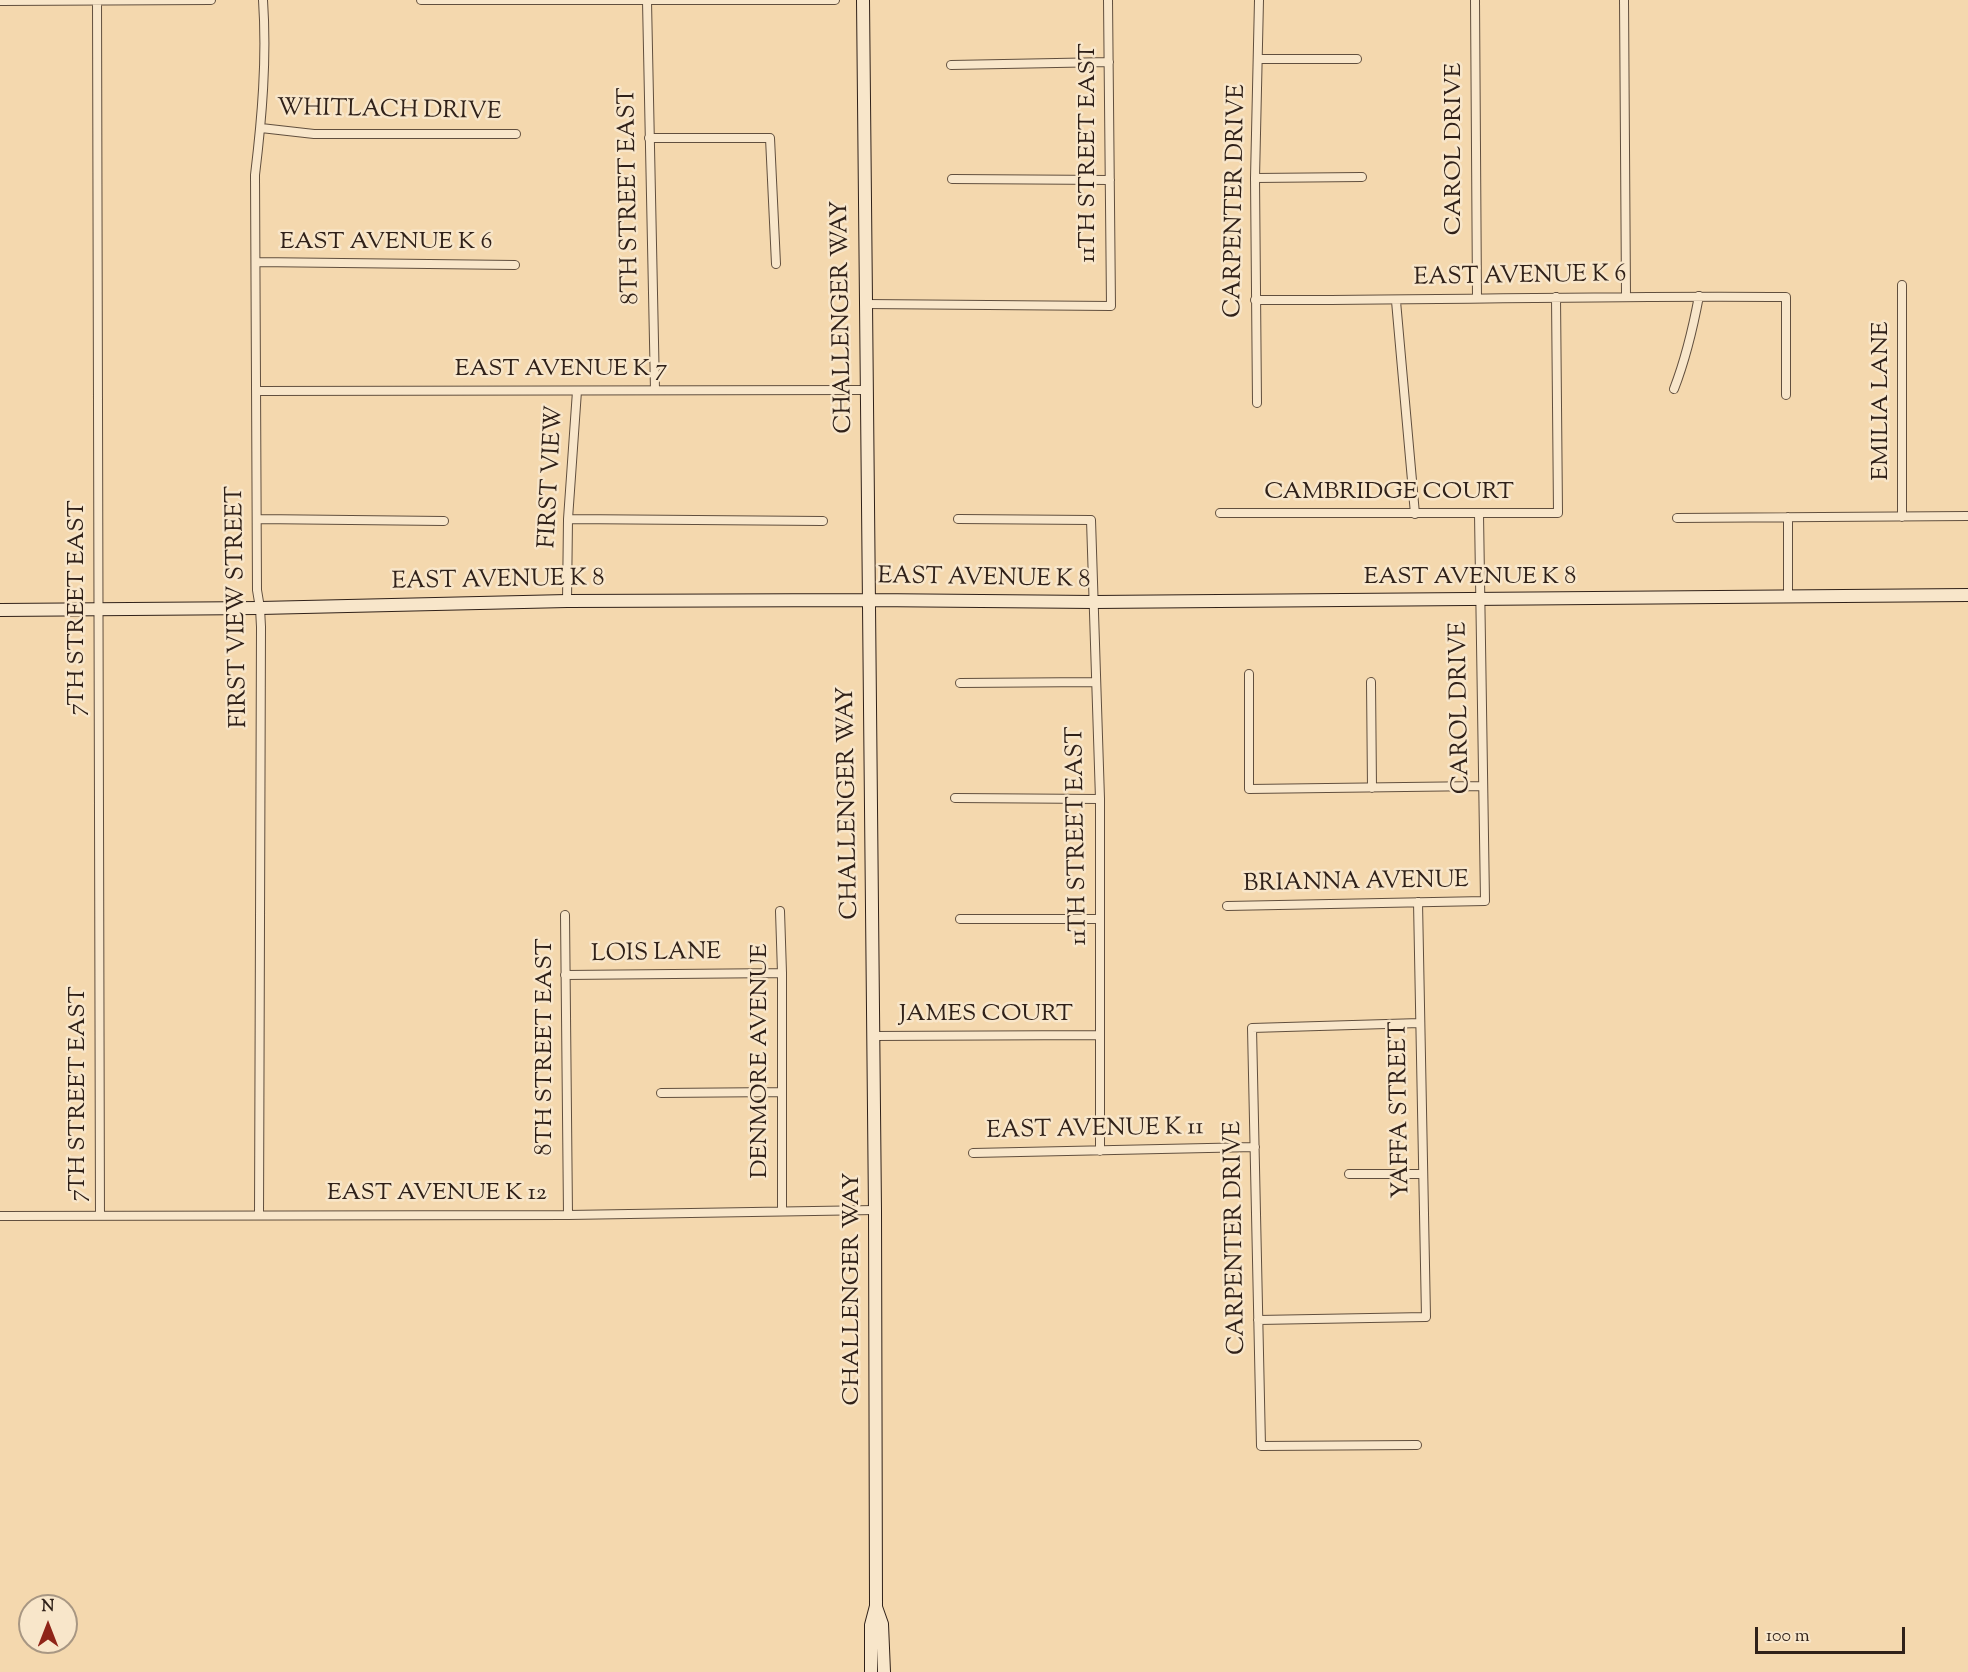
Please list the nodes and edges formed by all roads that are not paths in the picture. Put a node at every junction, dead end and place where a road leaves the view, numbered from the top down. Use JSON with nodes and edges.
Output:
{"nodes":[{"id":1,"x":211,"y":0,"type":"edge"},
{"id":2,"x":263,"y":0,"type":"edge"},
{"id":3,"x":421,"y":0,"type":"edge"},
{"id":4,"x":834,"y":0,"type":"edge"},
{"id":5,"x":863,"y":0,"type":"edge"},
{"id":6,"x":1108,"y":0,"type":"edge"},
{"id":7,"x":1259,"y":0,"type":"edge"},
{"id":8,"x":1475,"y":0,"type":"edge"},
{"id":9,"x":1624,"y":0,"type":"edge"},
{"id":10,"x":97,"y":1,"type":"edge"},
{"id":11,"x":647,"y":1,"type":"edge"},
{"id":12,"x":0,"y":2,"type":"edge"},
{"id":13,"x":1258,"y":59,"type":"junction"},
{"id":14,"x":1357,"y":59,"type":"dead end"},
{"id":15,"x":1109,"y":62,"type":"junction"},
{"id":16,"x":951,"y":65,"type":"dead end"},
{"id":17,"x":261,"y":128,"type":"junction"},
{"id":18,"x":516,"y":134,"type":"dead end"},
{"id":19,"x":649,"y":138,"type":"junction"},
{"id":20,"x":1362,"y":177,"type":"dead end"},
{"id":21,"x":1255,"y":178,"type":"junction"},
{"id":22,"x":952,"y":179,"type":"dead end"},
{"id":23,"x":1110,"y":180,"type":"junction"},
{"id":24,"x":256,"y":262,"type":"junction"},
{"id":25,"x":776,"y":264,"type":"dead end"},
{"id":26,"x":515,"y":265,"type":"dead end"},
{"id":27,"x":1902,"y":285,"type":"dead end"},
{"id":28,"x":1626,"y":295,"type":"junction"},
{"id":29,"x":1699,"y":296,"type":"junction"},
{"id":30,"x":1556,"y":297,"type":"junction"},
{"id":31,"x":1477,"y":298,"type":"junction"},
{"id":32,"x":1255,"y":300,"type":"junction"},
{"id":33,"x":1396,"y":301,"type":"junction"},
{"id":34,"x":865,"y":304,"type":"junction"},
{"id":35,"x":1674,"y":389,"type":"dead end"},
{"id":36,"x":655,"y":390,"type":"junction"},
{"id":37,"x":865,"y":390,"type":"junction"},
{"id":38,"x":256,"y":391,"type":"junction"},
{"id":39,"x":578,"y":391,"type":"junction"},
{"id":40,"x":1785,"y":395,"type":"dead end"},
{"id":41,"x":1257,"y":403,"type":"dead end"},
{"id":42,"x":1220,"y":513,"type":"dead end"},
{"id":43,"x":1415,"y":514,"type":"junction"},
{"id":44,"x":1479,"y":514,"type":"junction"},
{"id":45,"x":1968,"y":516,"type":"edge"},
{"id":46,"x":1788,"y":517,"type":"junction"},
{"id":47,"x":1902,"y":517,"type":"junction"},
{"id":48,"x":1677,"y":518,"type":"dead end"},
{"id":49,"x":257,"y":519,"type":"junction"},
{"id":50,"x":568,"y":519,"type":"junction"},
{"id":51,"x":958,"y":519,"type":"dead end"},
{"id":52,"x":444,"y":521,"type":"dead end"},
{"id":53,"x":823,"y":521,"type":"dead end"},
{"id":54,"x":1968,"y":595,"type":"edge"},
{"id":55,"x":1788,"y":597,"type":"junction"},
{"id":56,"x":869,"y":600,"type":"junction"},
{"id":57,"x":1480,"y":600,"type":"junction"},
{"id":58,"x":567,"y":601,"type":"junction"},
{"id":59,"x":1094,"y":602,"type":"junction"},
{"id":60,"x":260,"y":608,"type":"junction"},
{"id":61,"x":0,"y":610,"type":"edge"},
{"id":62,"x":99,"y":610,"type":"junction"},
{"id":63,"x":1249,"y":674,"type":"dead end"},
{"id":64,"x":1095,"y":682,"type":"junction"},
{"id":65,"x":1371,"y":682,"type":"dead end"},
{"id":66,"x":960,"y":683,"type":"dead end"},
{"id":67,"x":1483,"y":786,"type":"junction"},
{"id":68,"x":1372,"y":788,"type":"junction"},
{"id":69,"x":955,"y":798,"type":"dead end"},
{"id":70,"x":1100,"y":799,"type":"junction"},
{"id":71,"x":1485,"y":901,"type":"joint"},
{"id":72,"x":1418,"y":902,"type":"junction"},
{"id":73,"x":1227,"y":906,"type":"dead end"},
{"id":74,"x":780,"y":911,"type":"dead end"},
{"id":75,"x":566,"y":915,"type":"dead end"},
{"id":76,"x":960,"y":919,"type":"dead end"},
{"id":77,"x":1100,"y":919,"type":"junction"},
{"id":78,"x":782,"y":973,"type":"junction"},
{"id":79,"x":566,"y":975,"type":"junction"},
{"id":80,"x":1420,"y":1023,"type":"junction"},
{"id":81,"x":1100,"y":1035,"type":"junction"},
{"id":82,"x":873,"y":1036,"type":"junction"},
{"id":83,"x":782,"y":1092,"type":"junction"},
{"id":84,"x":661,"y":1093,"type":"dead end"},
{"id":85,"x":1255,"y":1147,"type":"junction"},
{"id":86,"x":1100,"y":1150,"type":"junction"},
{"id":87,"x":973,"y":1153,"type":"dead end"},
{"id":88,"x":1348,"y":1174,"type":"dead end"},
{"id":89,"x":1423,"y":1174,"type":"junction"},
{"id":90,"x":875,"y":1210,"type":"junction"},
{"id":91,"x":782,"y":1211,"type":"junction"},
{"id":92,"x":259,"y":1215,"type":"junction"},
{"id":93,"x":568,"y":1215,"type":"junction"},
{"id":94,"x":0,"y":1216,"type":"edge"},
{"id":95,"x":100,"y":1216,"type":"junction"},
{"id":96,"x":1258,"y":1320,"type":"junction"},
{"id":97,"x":1417,"y":1445,"type":"dead end"},
{"id":98,"x":876,"y":1606,"type":"junction"},
{"id":99,"x":871,"y":1672,"type":"edge"},
{"id":100,"x":884,"y":1672,"type":"edge"}],
"edges":[{"from":1,"to":10,"type":"street"},
{"from":2,"to":17,"type":"street","name":"FIRST VIEW STREET"},
{"from":3,"to":11,"type":"street"},
{"from":4,"to":11,"type":"street"},
{"from":5,"to":34,"type":"street","name":"CHALLENGER WAY"},
{"from":6,"to":15,"type":"street","name":"11TH STREET EAST"},
{"from":7,"to":13,"type":"street","name":"CARPENTER DRIVE"},
{"from":8,"to":31,"type":"street","name":"CAROL DRIVE"},
{"from":9,"to":28,"type":"street"},
{"from":10,"to":12,"type":"street"},
{"from":10,"to":62,"type":"street","name":"7TH STREET EAST"},
{"from":11,"to":19,"type":"street","name":"8TH STREET EAST"},
{"from":13,"to":14,"type":"street"},
{"from":13,"to":21,"type":"street","name":"CARPENTER DRIVE"},
{"from":15,"to":16,"type":"street"},
{"from":15,"to":23,"type":"street","name":"11TH STREET EAST"},
{"from":17,"to":18,"type":"street","name":"WHITLACH DRIVE"},
{"from":17,"to":24,"type":"street","name":"FIRST VIEW STREET"},
{"from":19,"to":25,"type":"street"},
{"from":19,"to":36,"type":"street","name":"8TH STREET EAST"},
{"from":20,"to":21,"type":"street"},
{"from":21,"to":32,"type":"street","name":"CARPENTER DRIVE"},
{"from":22,"to":23,"type":"street"},
{"from":23,"to":34,"type":"street","name":"11TH STREET EAST"},
{"from":24,"to":26,"type":"street","name":"EAST AVENUE K 6"},
{"from":24,"to":38,"type":"street","name":"FIRST VIEW STREET"},
{"from":27,"to":47,"type":"street","name":"EMILIA LANE"},
{"from":28,"to":29,"type":"street","name":"EAST AVENUE K 6"},
{"from":28,"to":30,"type":"street","name":"EAST AVENUE K 6"},
{"from":29,"to":35,"type":"street"},
{"from":29,"to":40,"type":"street","name":"EAST AVENUE K 6"},
{"from":30,"to":31,"type":"street","name":"EAST AVENUE K 6"},
{"from":30,"to":44,"type":"street","name":"CAMBRIDGE COURT"},
{"from":31,"to":33,"type":"street","name":"EAST AVENUE K 6"},
{"from":32,"to":33,"type":"street","name":"EAST AVENUE K 6"},
{"from":32,"to":41,"type":"street","name":"CARPENTER DRIVE"},
{"from":33,"to":43,"type":"street"},
{"from":34,"to":37,"type":"street","name":"CHALLENGER WAY"},
{"from":36,"to":37,"type":"street","name":"EAST AVENUE K 7"},
{"from":36,"to":39,"type":"street","name":"EAST AVENUE K 7"},
{"from":37,"to":56,"type":"street","name":"CHALLENGER WAY"},
{"from":38,"to":39,"type":"street","name":"EAST AVENUE K 7"},
{"from":38,"to":49,"type":"street","name":"FIRST VIEW STREET"},
{"from":39,"to":50,"type":"street","name":"FIRST VIEW"},
{"from":42,"to":43,"type":"street","name":"CAMBRIDGE COURT"},
{"from":43,"to":44,"type":"street","name":"CAMBRIDGE COURT"},
{"from":44,"to":57,"type":"street","name":"CAROL DRIVE"},
{"from":45,"to":47,"type":"street"},
{"from":46,"to":47,"type":"street"},
{"from":46,"to":48,"type":"street"},
{"from":46,"to":55,"type":"street"},
{"from":49,"to":52,"type":"street"},
{"from":49,"to":60,"type":"street","name":"FIRST VIEW STREET"},
{"from":50,"to":53,"type":"street"},
{"from":50,"to":58,"type":"street","name":"FIRST VIEW"},
{"from":51,"to":59,"type":"street","name":"11TH STREET EAST"},
{"from":54,"to":55,"type":"street","name":"EAST AVENUE K 8"},
{"from":55,"to":57,"type":"street","name":"EAST AVENUE K 8"},
{"from":56,"to":58,"type":"street","name":"EAST AVENUE K 8"},
{"from":56,"to":59,"type":"street","name":"EAST AVENUE K 8"},
{"from":56,"to":82,"type":"street","name":"CHALLENGER WAY"},
{"from":57,"to":59,"type":"street","name":"EAST AVENUE K 8"},
{"from":57,"to":67,"type":"street","name":"CAROL DRIVE"},
{"from":58,"to":60,"type":"street","name":"EAST AVENUE K 8"},
{"from":59,"to":64,"type":"street","name":"11TH STREET EAST"},
{"from":60,"to":62,"type":"street","name":"EAST AVENUE K 8"},
{"from":60,"to":92,"type":"street","name":"FIRST VIEW STREET"},
{"from":61,"to":62,"type":"street","name":"EAST AVENUE K 8"},
{"from":62,"to":95,"type":"street","name":"7TH STREET EAST"},
{"from":63,"to":68,"type":"street"},
{"from":64,"to":66,"type":"street"},
{"from":64,"to":70,"type":"street","name":"11TH STREET EAST"},
{"from":65,"to":68,"type":"street"},
{"from":67,"to":68,"type":"street"},
{"from":67,"to":71,"type":"street","name":"CAROL DRIVE"},
{"from":69,"to":70,"type":"street"},
{"from":70,"to":77,"type":"street","name":"11TH STREET EAST"},
{"from":71,"to":72,"type":"street","name":"BRIANNA AVENUE"},
{"from":72,"to":73,"type":"street","name":"BRIANNA AVENUE"},
{"from":72,"to":80,"type":"street","name":"YAFFA STREET"},
{"from":74,"to":78,"type":"street","name":"DENMORE AVENUE"},
{"from":75,"to":79,"type":"street","name":"8TH STREET EAST"},
{"from":76,"to":77,"type":"street"},
{"from":77,"to":81,"type":"street","name":"11TH STREET EAST"},
{"from":78,"to":79,"type":"street","name":"LOIS LANE"},
{"from":78,"to":83,"type":"street","name":"DENMORE AVENUE"},
{"from":79,"to":93,"type":"street","name":"8TH STREET EAST"},
{"from":80,"to":85,"type":"street","name":"CARPENTER DRIVE"},
{"from":80,"to":89,"type":"street","name":"YAFFA STREET"},
{"from":81,"to":82,"type":"street","name":"JAMES COURT"},
{"from":81,"to":86,"type":"street","name":"11TH STREET EAST"},
{"from":82,"to":90,"type":"street","name":"CHALLENGER WAY"},
{"from":83,"to":84,"type":"street"},
{"from":83,"to":91,"type":"street","name":"DENMORE AVENUE"},
{"from":85,"to":86,"type":"street","name":"EAST AVENUE K 11"},
{"from":85,"to":96,"type":"street","name":"CARPENTER DRIVE"},
{"from":86,"to":87,"type":"street","name":"EAST AVENUE K 11"},
{"from":88,"to":89,"type":"street"},
{"from":89,"to":96,"type":"street","name":"YAFFA STREET"},
{"from":90,"to":91,"type":"street","name":"EAST AVENUE K 12"},
{"from":90,"to":98,"type":"street","name":"CHALLENGER WAY"},
{"from":91,"to":93,"type":"street","name":"EAST AVENUE K 12"},
{"from":92,"to":93,"type":"street","name":"EAST AVENUE K 12"},
{"from":92,"to":95,"type":"street","name":"EAST AVENUE K 12"},
{"from":94,"to":95,"type":"street","name":"EAST AVENUE K 12"},
{"from":96,"to":97,"type":"street","name":"CARPENTER DRIVE"},
{"from":98,"to":99,"type":"street","name":"CHALLENGER WAY"},
{"from":98,"to":100,"type":"street","name":"CHALLENGER WAY"}]}
